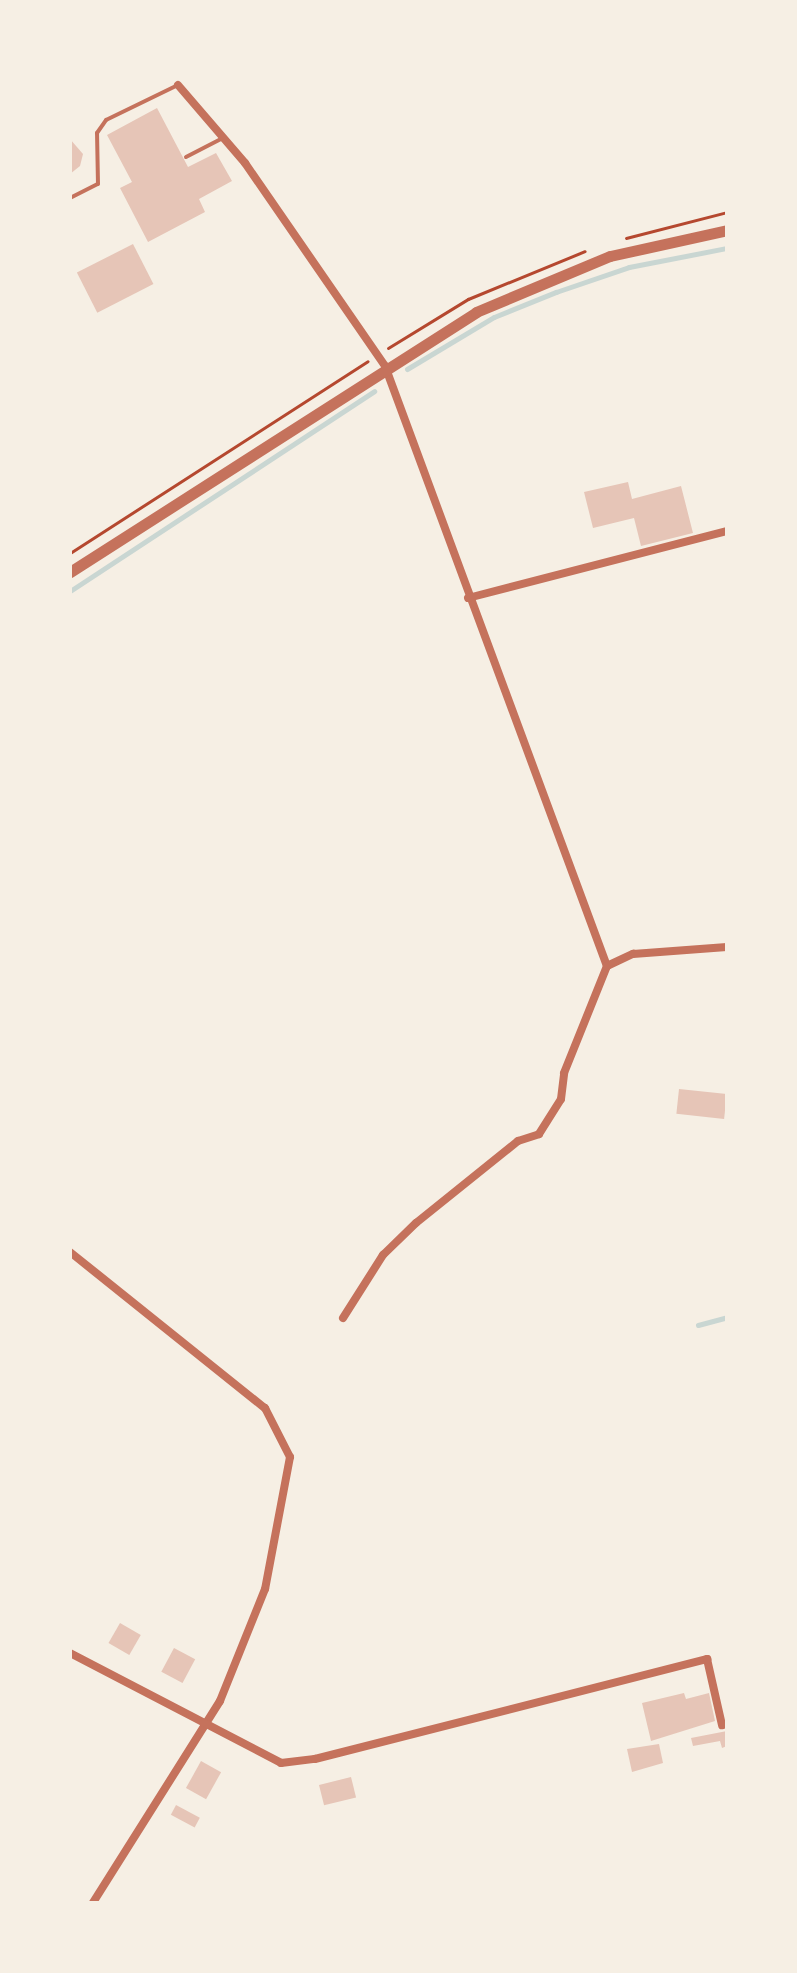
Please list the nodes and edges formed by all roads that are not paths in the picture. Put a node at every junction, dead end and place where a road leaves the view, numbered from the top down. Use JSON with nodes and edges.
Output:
{"nodes":[{"id":1,"x":178,"y":85,"type":"joint"},
{"id":2,"x":223,"y":138,"type":"junction"},
{"id":3,"x":186,"y":157,"type":"dead end"},
{"id":4,"x":70,"y":198,"type":"edge"},
{"id":5,"x":727,"y":230,"type":"edge"},
{"id":6,"x":385,"y":366,"type":"junction"},
{"id":7,"x":727,"y":531,"type":"edge"},
{"id":8,"x":70,"y":572,"type":"edge"},
{"id":9,"x":468,"y":598,"type":"junction"},
{"id":10,"x":727,"y":947,"type":"edge"},
{"id":11,"x":607,"y":966,"type":"junction"},
{"id":12,"x":70,"y":1252,"type":"edge"},
{"id":13,"x":343,"y":1318,"type":"dead end"},
{"id":14,"x":70,"y":1653,"type":"edge"},
{"id":15,"x":204,"y":1725,"type":"junction"},
{"id":16,"x":722,"y":1725,"type":"dead end"},
{"id":17,"x":93,"y":1903,"type":"edge"}],
"edges":[{"from":1,"to":2,"type":"street"},
{"from":1,"to":4,"type":"lane"},
{"from":2,"to":3,"type":"lane"},
{"from":2,"to":6,"type":"street"},
{"from":5,"to":6,"type":"street"},
{"from":6,"to":8,"type":"street"},
{"from":6,"to":9,"type":"street"},
{"from":7,"to":9,"type":"street"},
{"from":9,"to":11,"type":"street"},
{"from":10,"to":11,"type":"street"},
{"from":11,"to":13,"type":"street"},
{"from":12,"to":15,"type":"street"},
{"from":14,"to":15,"type":"street"},
{"from":15,"to":16,"type":"street"},
{"from":15,"to":17,"type":"street"}]}
